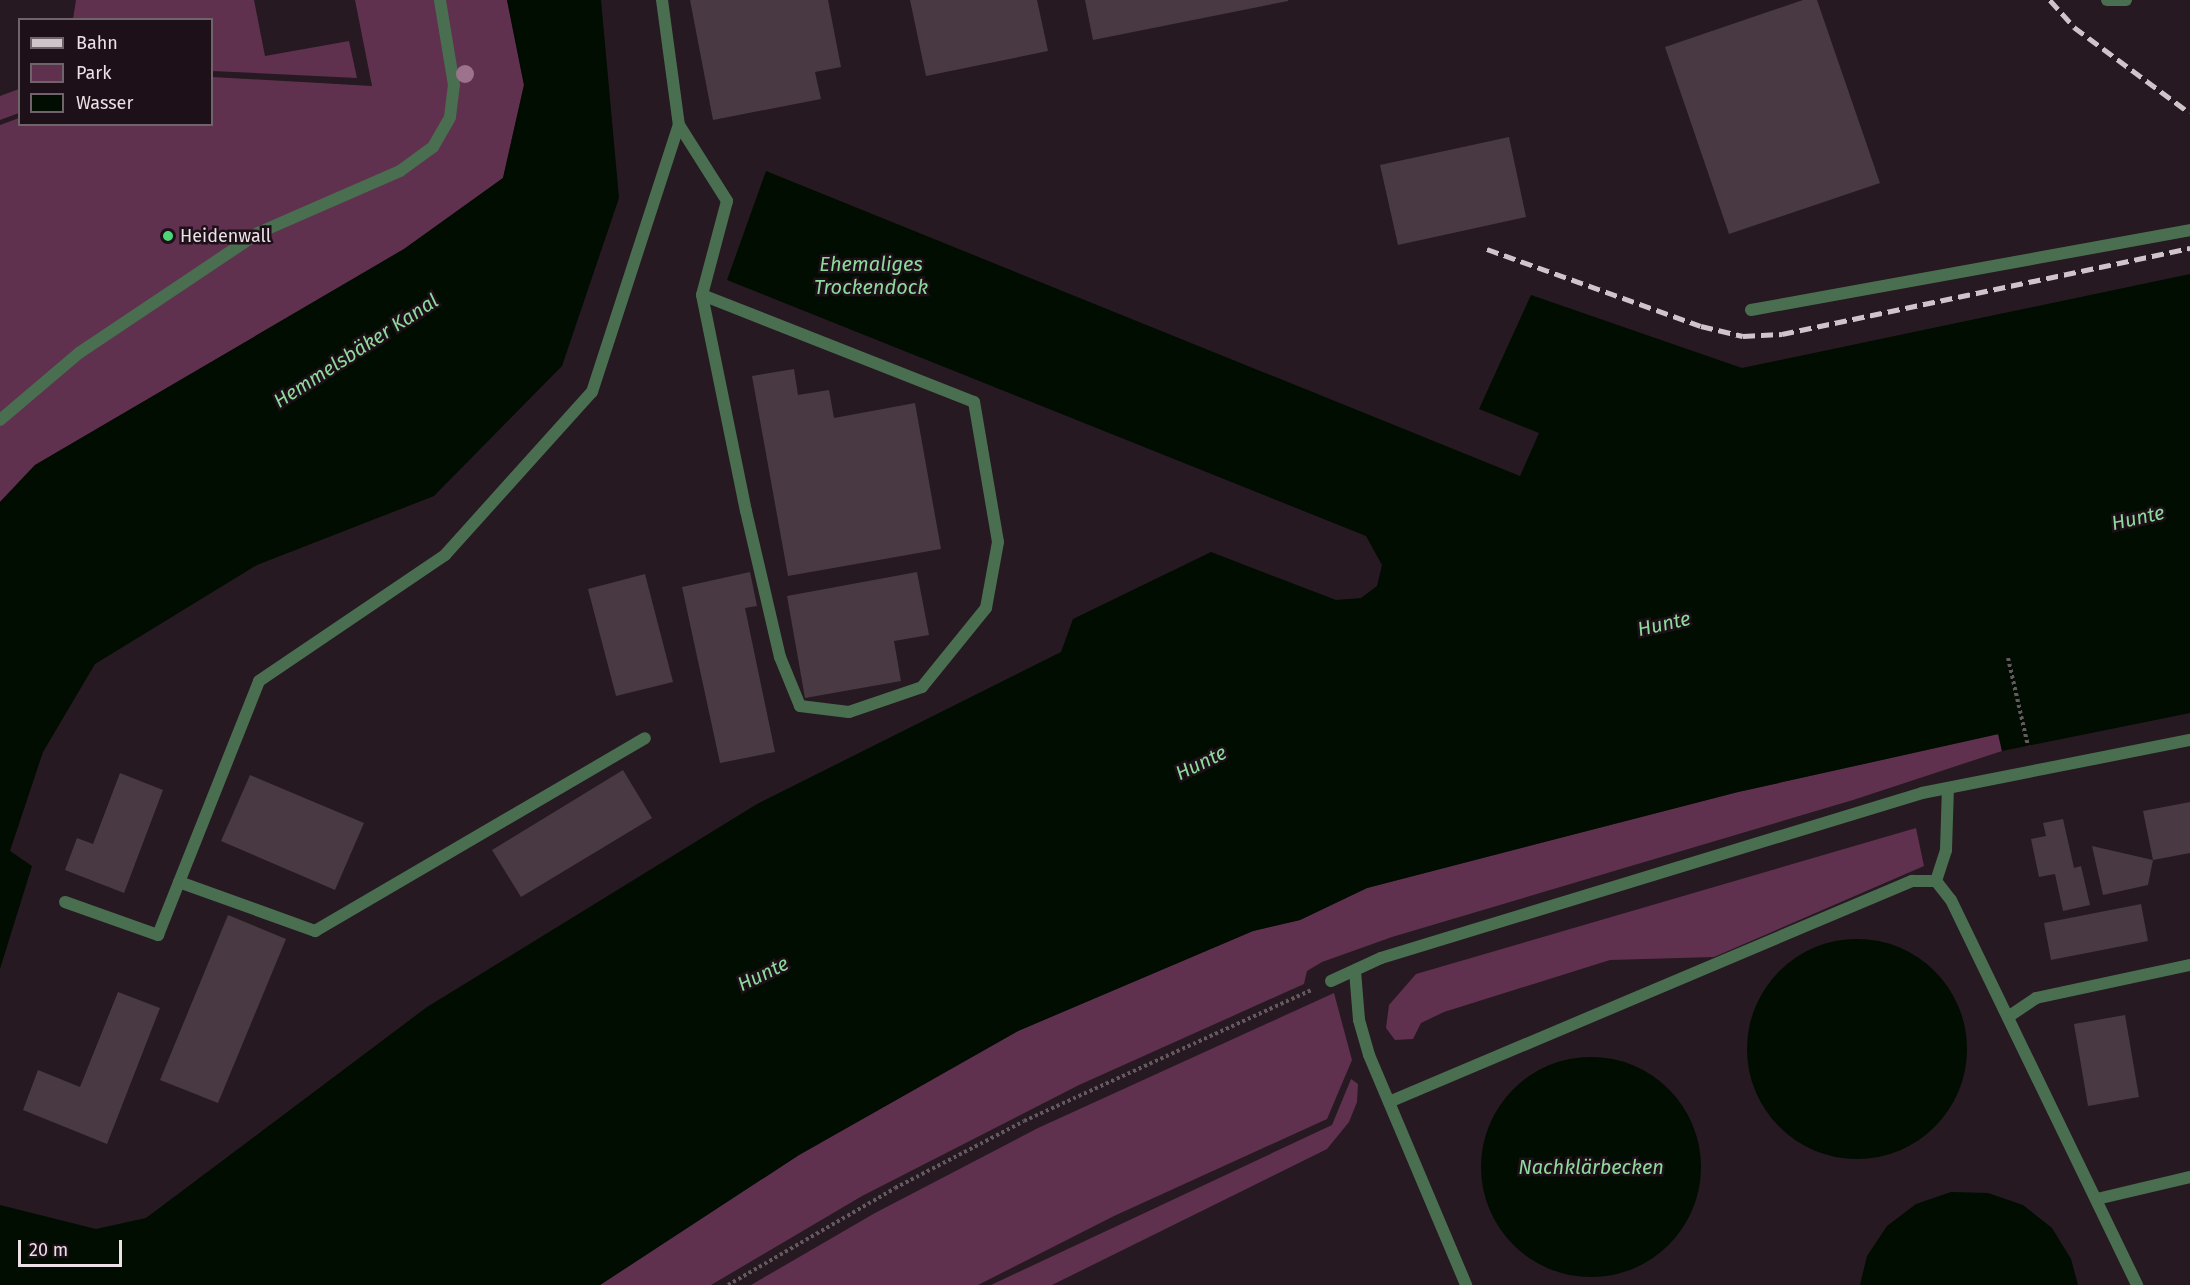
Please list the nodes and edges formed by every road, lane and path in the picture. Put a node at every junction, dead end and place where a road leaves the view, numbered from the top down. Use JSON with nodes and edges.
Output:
{"nodes":[{"id":1,"x":440,"y":0,"type":"edge"},
{"id":2,"x":662,"y":0,"type":"edge"},
{"id":3,"x":2107,"y":0,"type":"edge"},
{"id":4,"x":2126,"y":0,"type":"edge"},
{"id":5,"x":679,"y":125,"type":"junction"},
{"id":6,"x":2190,"y":230,"type":"edge"},
{"id":7,"x":702,"y":295,"type":"junction"},
{"id":8,"x":1751,"y":310,"type":"dead end"},
{"id":9,"x":0,"y":420,"type":"edge"},
{"id":10,"x":2008,"y":658,"type":"dead end"},
{"id":11,"x":645,"y":738,"type":"dead end"},
{"id":12,"x":2190,"y":740,"type":"edge"},
{"id":13,"x":2028,"y":747,"type":"dead end"},
{"id":14,"x":1948,"y":788,"type":"junction"},
{"id":15,"x":1936,"y":881,"type":"junction"},
{"id":16,"x":179,"y":882,"type":"junction"},
{"id":17,"x":65,"y":902,"type":"dead end"},
{"id":18,"x":2190,"y":964,"type":"edge"},
{"id":19,"x":1354,"y":971,"type":"junction"},
{"id":20,"x":1331,"y":981,"type":"joint"},
{"id":21,"x":2008,"y":1017,"type":"junction"},
{"id":22,"x":1389,"y":1102,"type":"junction"},
{"id":23,"x":2190,"y":1177,"type":"edge"},
{"id":24,"x":2097,"y":1199,"type":"junction"},
{"id":25,"x":728,"y":1285,"type":"edge"},
{"id":26,"x":1466,"y":1285,"type":"edge"},
{"id":27,"x":2137,"y":1285,"type":"edge"}],
"edges":[{"from":1,"to":9,"type":"lane"},
{"from":2,"to":5,"type":"lane"},
{"from":3,"to":4,"type":"lane"},
{"from":5,"to":7,"type":"lane"},
{"from":5,"to":16,"type":"lane"},
{"from":6,"to":8,"type":"lane"},
{"from":7,"to":7,"type":"lane"},
{"from":10,"to":13,"type":"path"},
{"from":11,"to":16,"type":"lane"},
{"from":12,"to":14,"type":"lane"},
{"from":14,"to":15,"type":"lane"},
{"from":14,"to":19,"type":"lane"},
{"from":15,"to":21,"type":"lane"},
{"from":15,"to":22,"type":"lane"},
{"from":16,"to":17,"type":"lane"},
{"from":18,"to":21,"type":"lane"},
{"from":19,"to":20,"type":"lane"},
{"from":19,"to":22,"type":"lane"},
{"from":20,"to":25,"type":"path"},
{"from":21,"to":24,"type":"lane"},
{"from":22,"to":26,"type":"lane"},
{"from":23,"to":24,"type":"lane"},
{"from":24,"to":27,"type":"lane"}]}
